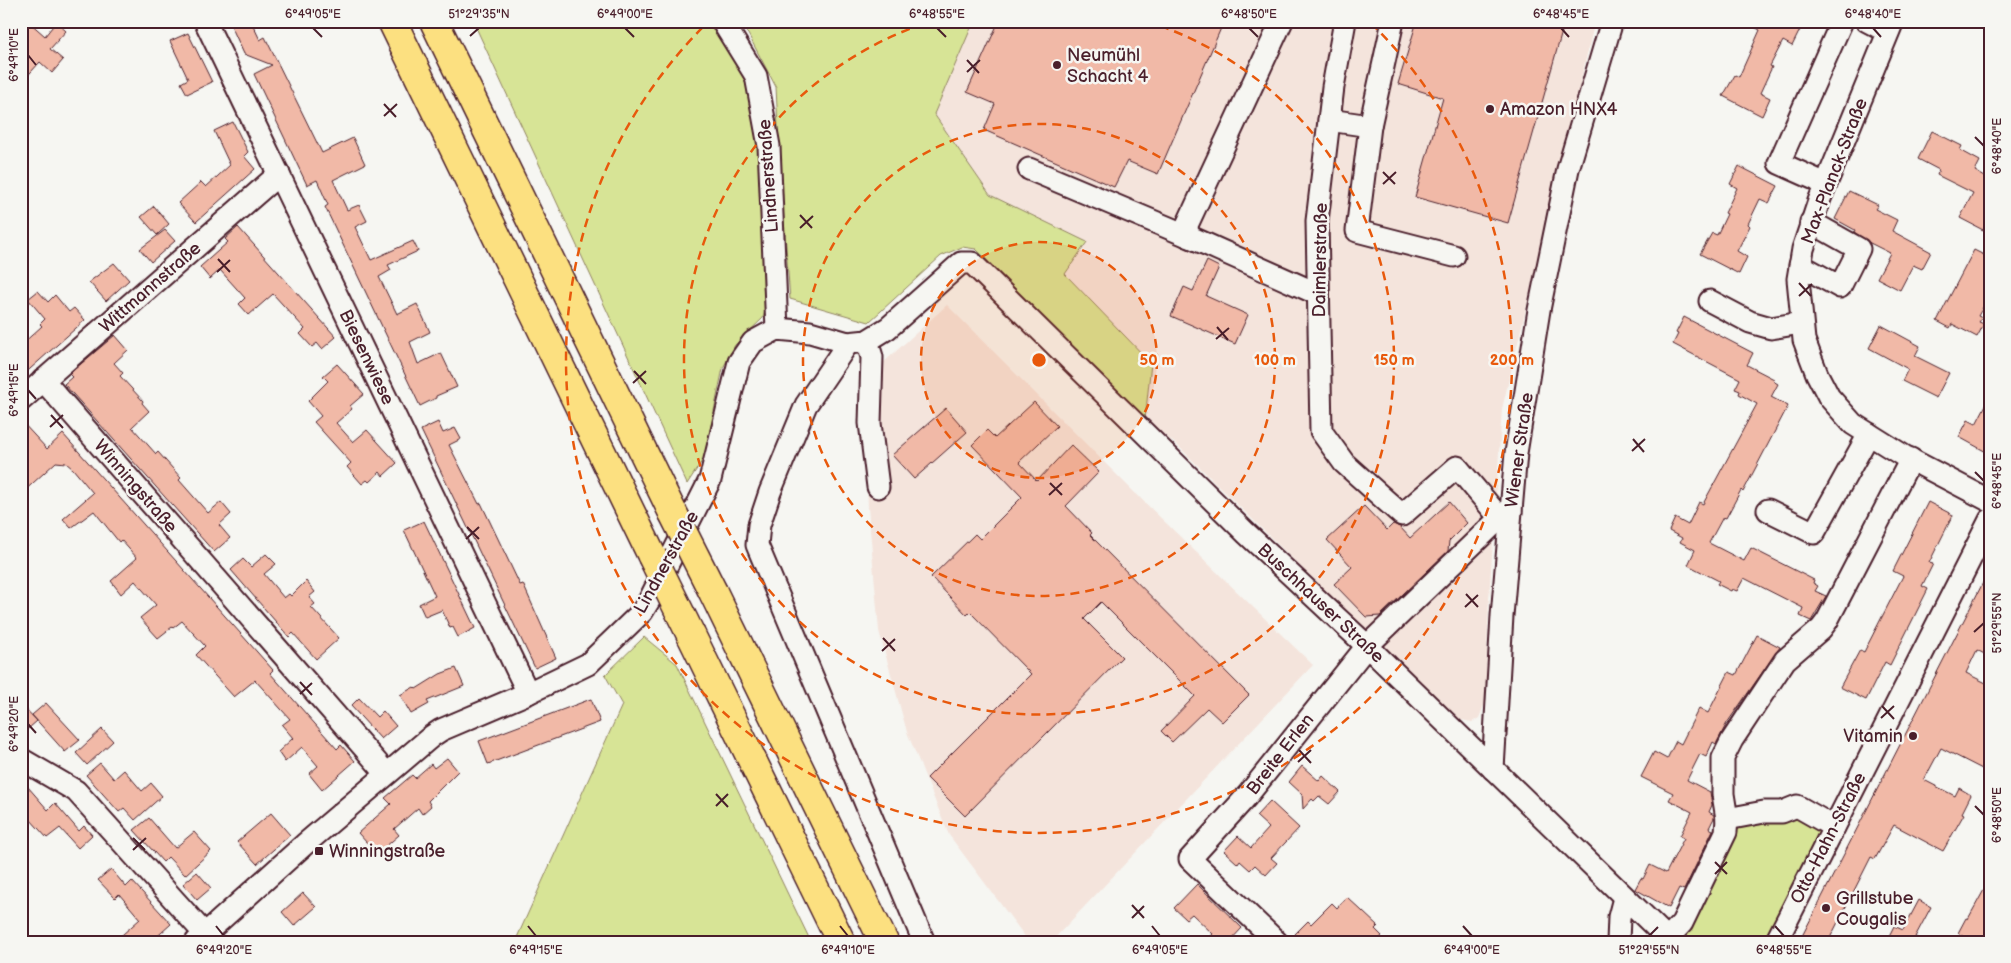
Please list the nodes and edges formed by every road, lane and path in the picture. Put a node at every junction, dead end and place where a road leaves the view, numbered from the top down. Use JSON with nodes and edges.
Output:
{"nodes":[{"id":1,"x":205,"y":21,"type":"edge"},
{"id":2,"x":392,"y":21,"type":"edge"},
{"id":3,"x":434,"y":21,"type":"edge"},
{"id":4,"x":722,"y":21,"type":"edge"},
{"id":5,"x":1282,"y":21,"type":"edge"},
{"id":6,"x":1345,"y":21,"type":"edge"},
{"id":7,"x":1393,"y":21,"type":"edge"},
{"id":8,"x":1612,"y":21,"type":"edge"},
{"id":9,"x":1842,"y":21,"type":"edge"},
{"id":10,"x":1867,"y":21,"type":"edge"},
{"id":11,"x":1891,"y":27,"type":"edge"},
{"id":12,"x":1329,"y":120,"type":"junction"},
{"id":13,"x":1370,"y":126,"type":"junction"},
{"id":14,"x":1029,"y":169,"type":"dead end"},
{"id":15,"x":279,"y":174,"type":"junction"},
{"id":16,"x":1826,"y":184,"type":"junction"},
{"id":17,"x":1811,"y":222,"type":"junction"},
{"id":18,"x":1188,"y":236,"type":"junction"},
{"id":19,"x":1454,"y":256,"type":"dead end"},
{"id":20,"x":1800,"y":266,"type":"junction"},
{"id":21,"x":1318,"y":294,"type":"junction"},
{"id":22,"x":1710,"y":301,"type":"dead end"},
{"id":23,"x":1801,"y":323,"type":"junction"},
{"id":24,"x":777,"y":329,"type":"junction"},
{"id":25,"x":858,"y":342,"type":"junction"},
{"id":26,"x":44,"y":380,"type":"junction"},
{"id":27,"x":21,"y":400,"type":"edge"},
{"id":28,"x":1869,"y":434,"type":"junction"},
{"id":29,"x":1911,"y":460,"type":"junction"},
{"id":30,"x":878,"y":487,"type":"dead end"},
{"id":31,"x":1990,"y":501,"type":"edge"},
{"id":32,"x":1768,"y":510,"type":"dead end"},
{"id":33,"x":1505,"y":514,"type":"junction"},
{"id":34,"x":1990,"y":520,"type":"edge"},
{"id":35,"x":1366,"y":646,"type":"junction"},
{"id":36,"x":528,"y":693,"type":"junction"},
{"id":37,"x":21,"y":759,"type":"edge"},
{"id":38,"x":1493,"y":769,"type":"junction"},
{"id":39,"x":386,"y":773,"type":"junction"},
{"id":40,"x":1727,"y":819,"type":"junction"},
{"id":41,"x":1834,"y":827,"type":"junction"},
{"id":42,"x":1624,"y":898,"type":"junction"},
{"id":43,"x":204,"y":939,"type":"edge"},
{"id":44,"x":1669,"y":940,"type":"edge"},
{"id":45,"x":841,"y":942,"type":"edge"},
{"id":46,"x":884,"y":942,"type":"edge"},
{"id":47,"x":924,"y":942,"type":"edge"},
{"id":48,"x":1277,"y":942,"type":"edge"},
{"id":49,"x":1618,"y":942,"type":"edge"},
{"id":50,"x":1776,"y":942,"type":"edge"}],
"edges":[{"from":1,"to":15,"type":"street","name":"Biesenwiese"},
{"from":2,"to":45,"type":"highway","bridge":true},
{"from":3,"to":46,"type":"highway","bridge":true},
{"from":4,"to":24,"type":"street","name":"Lindnerstraße"},
{"from":5,"to":18,"type":"street"},
{"from":6,"to":12,"type":"street","name":"Daimlerstraße"},
{"from":7,"to":13,"type":"street"},
{"from":8,"to":33,"type":"street","name":"Wiener Straße"},
{"from":9,"to":16,"type":"street"},
{"from":10,"to":11,"type":"street"},
{"from":11,"to":16,"type":"street","name":"Max-Planck-Straße"},
{"from":12,"to":13,"type":"street"},
{"from":12,"to":21,"type":"street","name":"Daimlerstraße"},
{"from":13,"to":19,"type":"street"},
{"from":14,"to":18,"type":"street"},
{"from":15,"to":26,"type":"street","name":"Wittmannstraße"},
{"from":15,"to":36,"type":"street","name":"Biesenwiese"},
{"from":16,"to":17,"type":"street","name":"Max-Planck-Straße"},
{"from":17,"to":20,"type":"street","name":"Max-Planck-Straße"},
{"from":17,"to":20,"type":"street"},
{"from":18,"to":21,"type":"street"},
{"from":20,"to":23,"type":"street","name":"Max-Planck-Straße"},
{"from":21,"to":33,"type":"street","name":"Daimlerstraße"},
{"from":22,"to":23,"type":"street"},
{"from":23,"to":28,"type":"street","name":"Max-Planck-Straße"},
{"from":24,"to":25,"type":"street"},
{"from":24,"to":36,"type":"street","name":"Lindnerstraße"},
{"from":25,"to":30,"type":"street"},
{"from":25,"to":35,"type":"street","name":"Buschhauser Straße"},
{"from":25,"to":47,"type":"street"},
{"from":26,"to":27,"type":"street","name":"Wittmannstraße"},
{"from":26,"to":39,"type":"street","name":"Winningstraße"},
{"from":28,"to":29,"type":"street","name":"Max-Planck-Straße"},
{"from":28,"to":32,"type":"street"},
{"from":29,"to":31,"type":"street","name":"Max-Planck-Straße"},
{"from":29,"to":40,"type":"street"},
{"from":33,"to":35,"type":"street","name":"Breite Erlen"},
{"from":33,"to":38,"type":"street","name":"Wiener Straße"},
{"from":34,"to":41,"type":"street","name":"Otto-Hahn-Straße"},
{"from":35,"to":38,"type":"street","name":"Buschhauser Straße"},
{"from":35,"to":48,"type":"street","name":"Breite Erlen"},
{"from":36,"to":39,"type":"street","name":"Lindnerstraße"},
{"from":37,"to":43,"type":"street"},
{"from":38,"to":42,"type":"street","name":"Buschhauser Straße"},
{"from":39,"to":43,"type":"street","name":"Lindnerstraße"},
{"from":40,"to":41,"type":"street"},
{"from":40,"to":44,"type":"street"},
{"from":41,"to":50,"type":"street","name":"Otto-Hahn-Straße"},
{"from":42,"to":44,"type":"street","name":"Buschhauser Straße"},
{"from":42,"to":49,"type":"street"}]}
